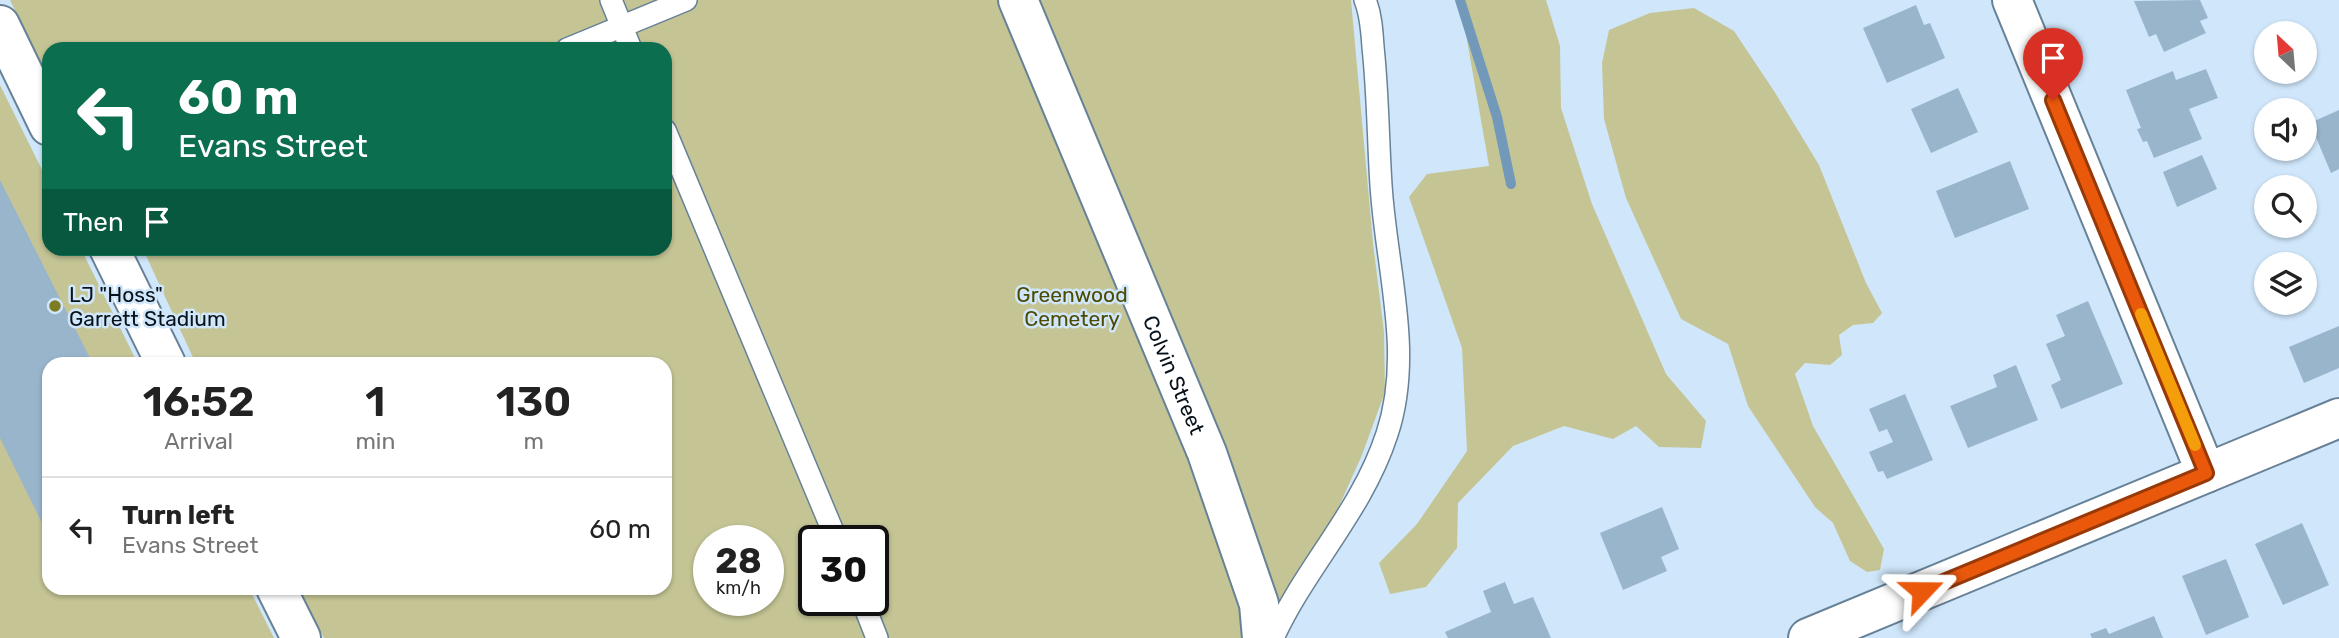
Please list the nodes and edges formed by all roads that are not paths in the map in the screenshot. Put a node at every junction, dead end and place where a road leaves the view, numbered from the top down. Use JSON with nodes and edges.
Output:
{"nodes":[{"id":1,"x":611,"y":0,"type":"edge"},
{"id":2,"x":685,"y":0,"type":"edge"},
{"id":3,"x":1018,"y":0,"type":"edge"},
{"id":4,"x":1365,"y":0,"type":"edge"},
{"id":5,"x":2012,"y":0,"type":"edge"},
{"id":6,"x":0,"y":25,"type":"edge"},
{"id":7,"x":622,"y":26,"type":"junction"},
{"id":8,"x":584,"y":42,"type":"edge"},
{"id":9,"x":628,"y":42,"type":"edge"},
{"id":10,"x":42,"y":112,"type":"edge"},
{"id":11,"x":672,"y":147,"type":"edge"},
{"id":12,"x":113,"y":256,"type":"edge"},
{"id":13,"x":163,"y":357,"type":"edge"},
{"id":14,"x":2339,"y":418,"type":"edge"},
{"id":15,"x":2206,"y":473,"type":"junction"},
{"id":16,"x":830,"y":525,"type":"edge"},
{"id":17,"x":280,"y":595,"type":"edge"},
{"id":18,"x":868,"y":616,"type":"edge"},
{"id":19,"x":1816,"y":637,"type":"edge"},
{"id":20,"x":301,"y":638,"type":"edge"},
{"id":21,"x":877,"y":638,"type":"edge"},
{"id":22,"x":1262,"y":638,"type":"edge"},
{"id":23,"x":1273,"y":638,"type":"edge"}],
"edges":[{"from":1,"to":7,"type":"lane"},
{"from":2,"to":7,"type":"lane"},
{"from":3,"to":22,"type":"street","name":"Colvin Street"},
{"from":4,"to":23,"type":"lane"},
{"from":5,"to":15,"type":"street"},
{"from":6,"to":10,"type":"street"},
{"from":7,"to":8,"type":"lane"},
{"from":7,"to":9,"type":"lane"},
{"from":11,"to":16,"type":"lane"},
{"from":12,"to":13,"type":"street"},
{"from":14,"to":15,"type":"street"},
{"from":15,"to":19,"type":"street"},
{"from":17,"to":20,"type":"street"},
{"from":18,"to":21,"type":"lane"}]}
